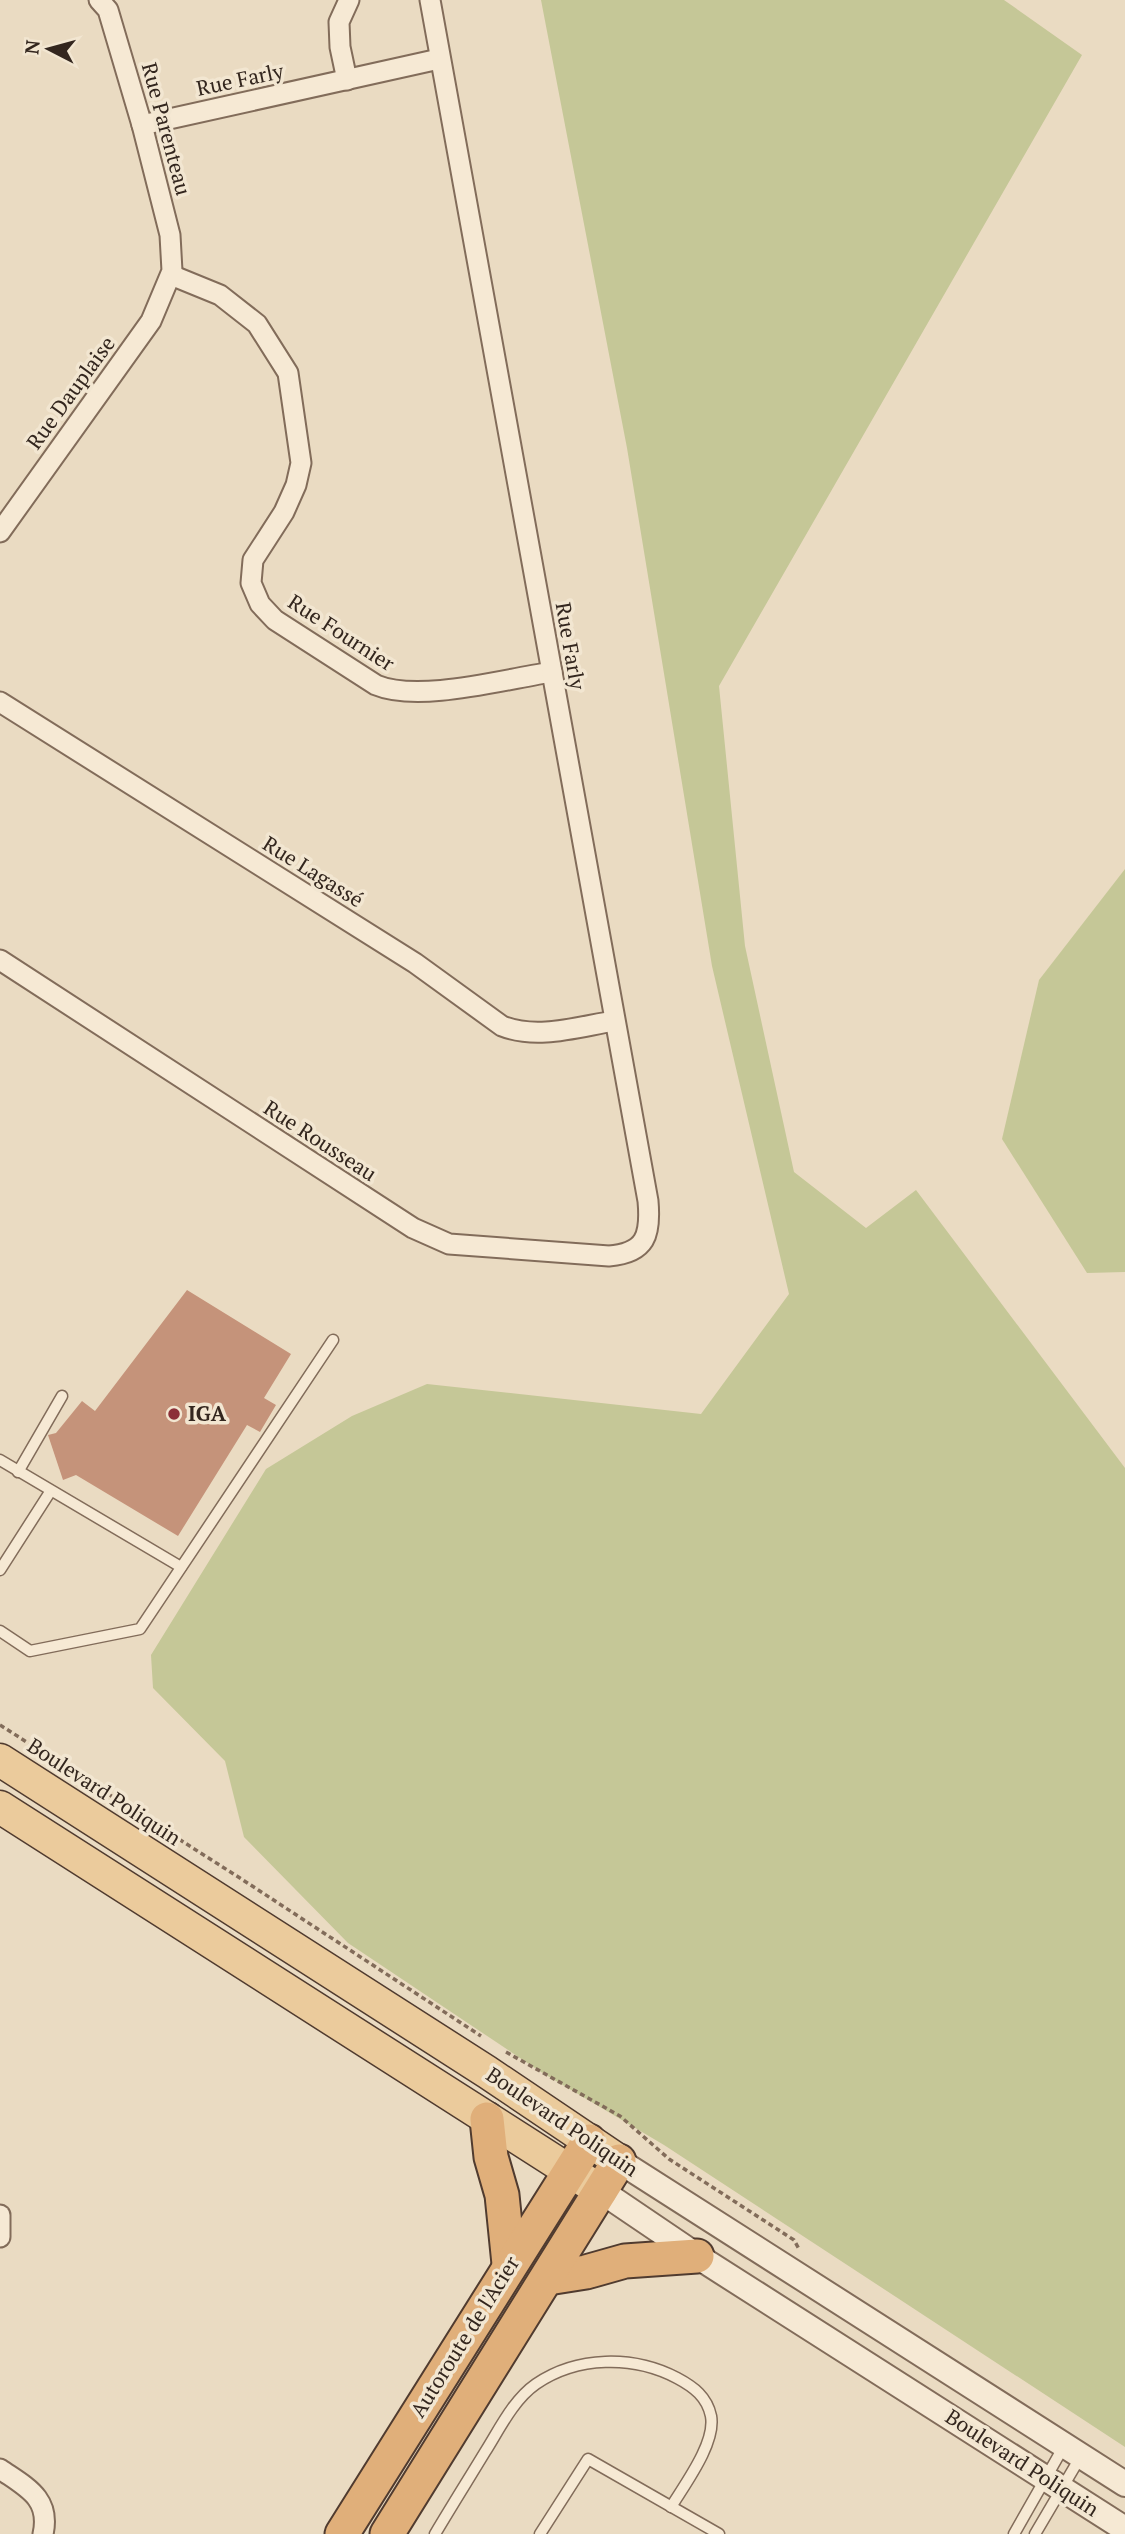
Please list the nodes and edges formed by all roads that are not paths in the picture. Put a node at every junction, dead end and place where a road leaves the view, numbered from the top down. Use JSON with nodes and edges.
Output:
{"nodes":[{"id":1,"x":99,"y":0,"type":"edge"},
{"id":2,"x":349,"y":0,"type":"edge"},
{"id":3,"x":430,"y":0,"type":"edge"},
{"id":4,"x":439,"y":59,"type":"junction"},
{"id":5,"x":347,"y":80,"type":"junction"},
{"id":6,"x":142,"y":125,"type":"junction"},
{"id":7,"x":171,"y":275,"type":"junction"},
{"id":8,"x":1,"y":528,"type":"edge"},
{"id":9,"x":552,"y":672,"type":"junction"},
{"id":10,"x":0,"y":702,"type":"edge"},
{"id":11,"x":0,"y":960,"type":"edge"},
{"id":12,"x":614,"y":1021,"type":"junction"},
{"id":13,"x":645,"y":1241,"type":"joint"},
{"id":14,"x":333,"y":1340,"type":"dead end"},
{"id":15,"x":62,"y":1396,"type":"dead end"},
{"id":16,"x":0,"y":1460,"type":"edge"},
{"id":17,"x":18,"y":1472,"type":"junction"},
{"id":18,"x":50,"y":1492,"type":"junction"},
{"id":19,"x":181,"y":1567,"type":"junction"},
{"id":20,"x":0,"y":1570,"type":"edge"},
{"id":21,"x":0,"y":1632,"type":"edge"},
{"id":22,"x":0,"y":1760,"type":"edge"},
{"id":23,"x":0,"y":1807,"type":"edge"},
{"id":24,"x":487,"y":2119,"type":"junction"},
{"id":25,"x":589,"y":2141,"type":"junction"},
{"id":26,"x":620,"y":2161,"type":"junction"},
{"id":27,"x":570,"y":2171,"type":"junction"},
{"id":28,"x":601,"y":2191,"type":"junction"},
{"id":29,"x":0,"y":2215,"type":"edge"},
{"id":30,"x":0,"y":2236,"type":"edge"},
{"id":31,"x":697,"y":2256,"type":"junction"},
{"id":32,"x":509,"y":2264,"type":"junction"},
{"id":33,"x":548,"y":2278,"type":"junction"},
{"id":34,"x":1073,"y":2451,"type":"junction"},
{"id":35,"x":0,"y":2469,"type":"edge"},
{"id":36,"x":1054,"y":2483,"type":"junction"},
{"id":37,"x":1125,"y":2484,"type":"edge"},
{"id":38,"x":671,"y":2507,"type":"junction"},
{"id":39,"x":1125,"y":2529,"type":"edge"},
{"id":40,"x":43,"y":2534,"type":"edge"},
{"id":41,"x":342,"y":2534,"type":"edge"},
{"id":42,"x":387,"y":2534,"type":"edge"},
{"id":43,"x":435,"y":2534,"type":"edge"},
{"id":44,"x":540,"y":2534,"type":"edge"},
{"id":45,"x":719,"y":2534,"type":"edge"},
{"id":46,"x":1014,"y":2534,"type":"edge"},
{"id":47,"x":1035,"y":2534,"type":"edge"}],
"edges":[{"from":1,"to":6,"type":"street","name":"Rue Parenteau"},
{"from":2,"to":5,"type":"street"},
{"from":3,"to":4,"type":"street","name":"Rue Farly"},
{"from":4,"to":5,"type":"street","name":"Rue Farly"},
{"from":4,"to":9,"type":"street","name":"Rue Farly"},
{"from":5,"to":6,"type":"street","name":"Rue Farly"},
{"from":6,"to":7,"type":"street","name":"Rue Parenteau"},
{"from":7,"to":8,"type":"street","name":"Rue Dauplaise"},
{"from":7,"to":9,"type":"street","name":"Rue Fournier"},
{"from":9,"to":12,"type":"street","name":"Rue Farly"},
{"from":10,"to":12,"type":"street","name":"Rue Lagassé"},
{"from":11,"to":13,"type":"street","name":"Rue Rousseau"},
{"from":12,"to":13,"type":"street","name":"Rue Farly"},
{"from":14,"to":19,"type":"lane"},
{"from":15,"to":17,"type":"lane"},
{"from":16,"to":17,"type":"lane"},
{"from":17,"to":18,"type":"lane"},
{"from":18,"to":19,"type":"lane"},
{"from":18,"to":20,"type":"lane"},
{"from":19,"to":21,"type":"lane"},
{"from":22,"to":25,"type":"main road","name":"Boulevard Poliquin"},
{"from":23,"to":24,"type":"main road","name":"Boulevard Poliquin"},
{"from":24,"to":27,"type":"main road","name":"Boulevard Poliquin"},
{"from":24,"to":32,"type":"highway"},
{"from":25,"to":26,"type":"main road","name":"Boulevard Poliquin"},
{"from":25,"to":27,"type":"highway","name":"Autoroute de l'Acier"},
{"from":26,"to":28,"type":"highway","name":"Autoroute de l'Acier"},
{"from":26,"to":34,"type":"street","name":"Boulevard Poliquin"},
{"from":27,"to":28,"type":"main road","name":"Boulevard Poliquin"},
{"from":27,"to":32,"type":"highway","name":"Autoroute de l'Acier"},
{"from":28,"to":31,"type":"street","name":"Boulevard Poliquin"},
{"from":28,"to":33,"type":"highway","name":"Autoroute de l'Acier"},
{"from":29,"to":30,"type":"street"},
{"from":31,"to":33,"type":"highway"},
{"from":31,"to":36,"type":"street","name":"Boulevard Poliquin"},
{"from":32,"to":41,"type":"highway","name":"Autoroute de l'Acier"},
{"from":33,"to":42,"type":"highway","name":"Autoroute de l'Acier"},
{"from":34,"to":36,"type":"lane"},
{"from":34,"to":36,"type":"lane"},
{"from":34,"to":37,"type":"street","name":"Boulevard Poliquin"},
{"from":35,"to":40,"type":"street"},
{"from":36,"to":39,"type":"street","name":"Boulevard Poliquin"},
{"from":36,"to":46,"type":"lane"},
{"from":36,"to":47,"type":"lane"},
{"from":38,"to":43,"type":"lane"},
{"from":38,"to":44,"type":"lane"},
{"from":38,"to":45,"type":"lane"}]}
